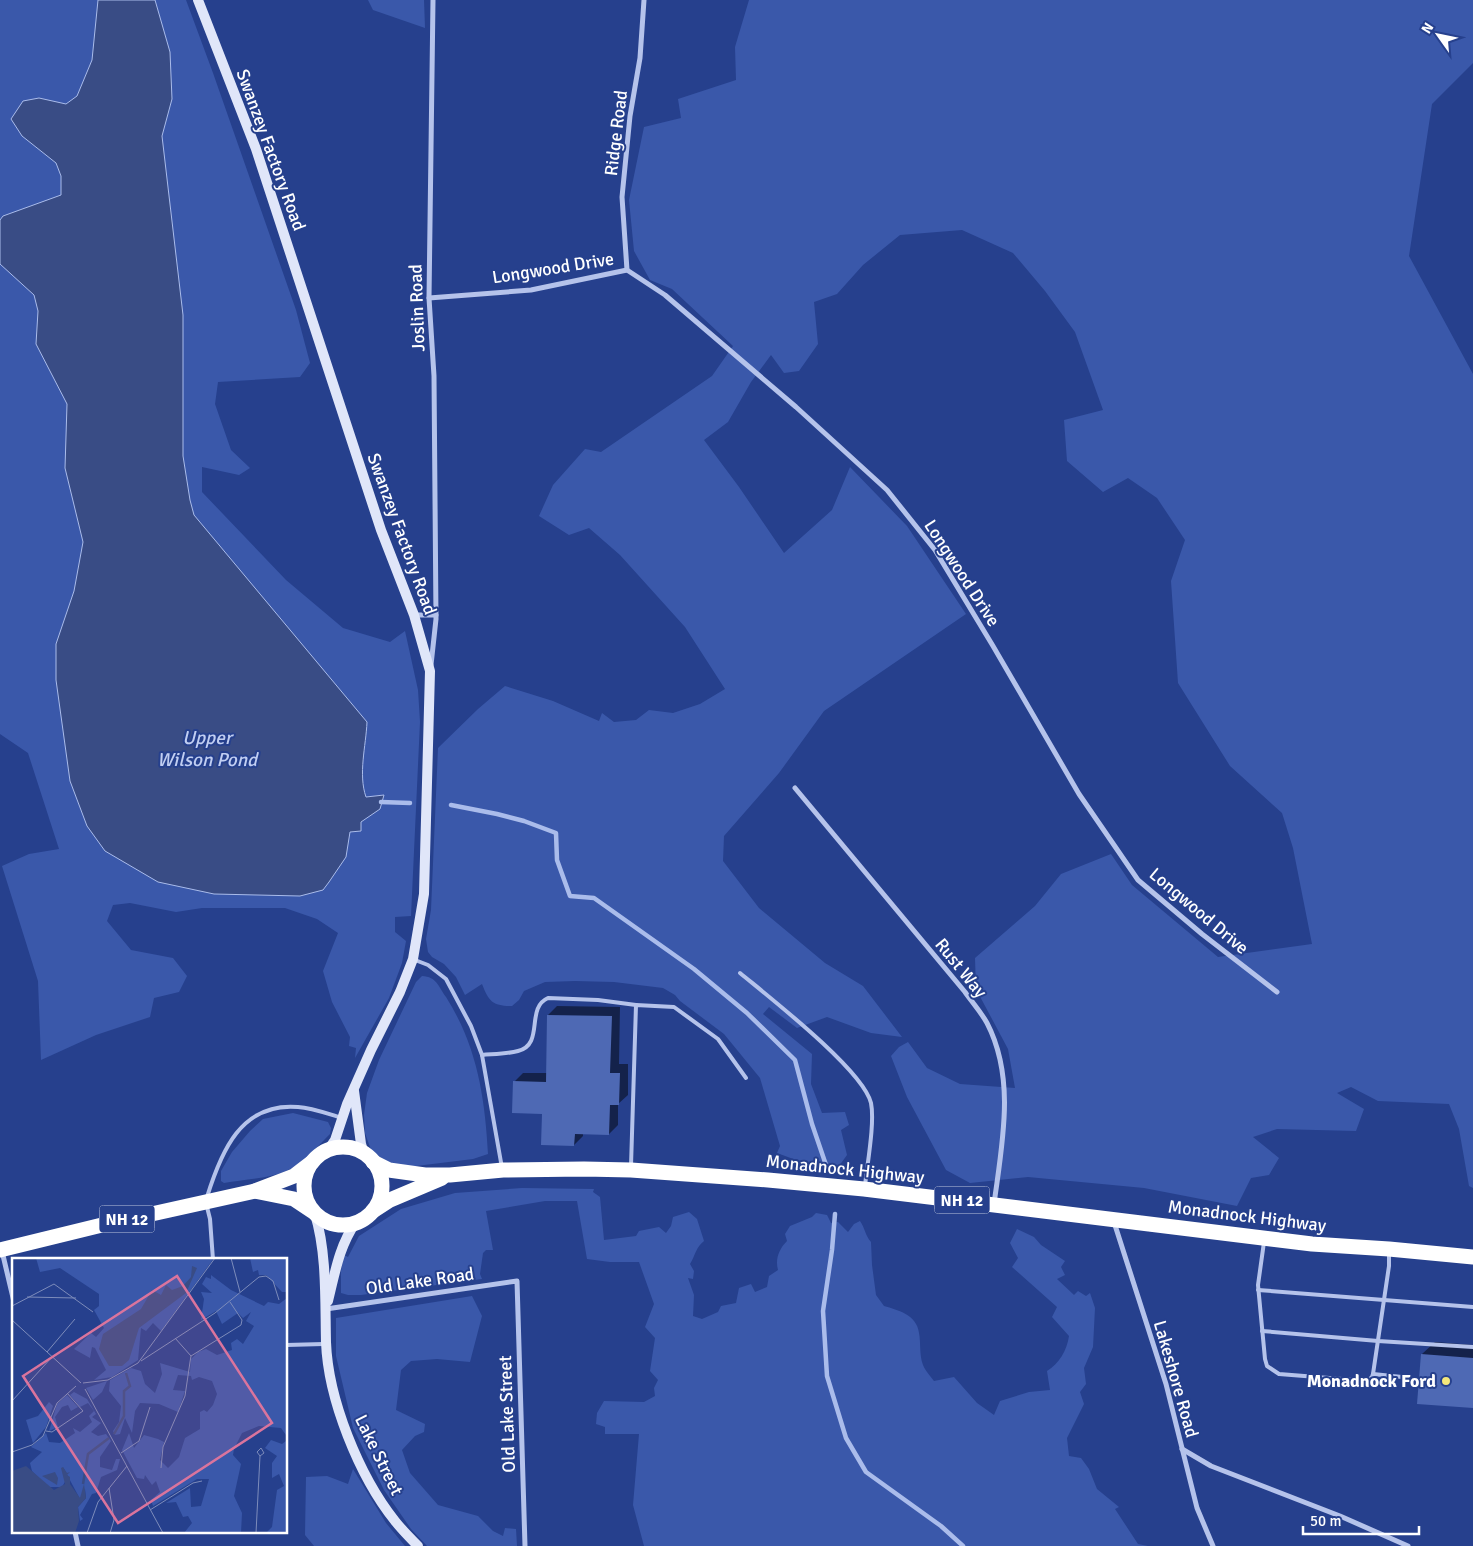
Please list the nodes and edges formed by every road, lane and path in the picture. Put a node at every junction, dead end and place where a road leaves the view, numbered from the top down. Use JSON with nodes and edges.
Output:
{"nodes":[{"id":1,"x":198,"y":0,"type":"edge"},
{"id":2,"x":433,"y":0,"type":"edge"},
{"id":3,"x":644,"y":0,"type":"edge"},
{"id":4,"x":627,"y":270,"type":"junction"},
{"id":5,"x":428,"y":298,"type":"junction"},
{"id":6,"x":414,"y":615,"type":"junction"},
{"id":7,"x":436,"y":615,"type":"junction"},
{"id":8,"x":430,"y":671,"type":"junction"},
{"id":9,"x":795,"y":788,"type":"dead end"},
{"id":10,"x":413,"y":959,"type":"junction"},
{"id":11,"x":740,"y":973,"type":"dead end"},
{"id":12,"x":1278,"y":992,"type":"dead end"},
{"id":13,"x":636,"y":1005,"type":"junction"},
{"id":14,"x":482,"y":1055,"type":"junction"},
{"id":15,"x":746,"y":1078,"type":"dead end"},
{"id":16,"x":354,"y":1090,"type":"junction"},
{"id":17,"x":342,"y":1118,"type":"junction"},
{"id":18,"x":328,"y":1150,"type":"junction"},
{"id":19,"x":368,"y":1158,"type":"junction"},
{"id":20,"x":311,"y":1163,"type":"junction"},
{"id":21,"x":503,"y":1170,"type":"junction"},
{"id":22,"x":631,"y":1170,"type":"junction"},
{"id":23,"x":450,"y":1175,"type":"junction"},
{"id":24,"x":864,"y":1189,"type":"junction"},
{"id":25,"x":255,"y":1191,"type":"junction"},
{"id":26,"x":205,"y":1202,"type":"junction"},
{"id":27,"x":994,"y":1204,"type":"junction"},
{"id":28,"x":371,"y":1212,"type":"junction"},
{"id":29,"x":315,"y":1214,"type":"junction"},
{"id":30,"x":1113,"y":1218,"type":"junction"},
{"id":31,"x":356,"y":1222,"type":"junction"},
{"id":32,"x":1265,"y":1238,"type":"junction"},
{"id":33,"x":1389,"y":1248,"type":"junction"},
{"id":34,"x":1,"y":1250,"type":"edge"},
{"id":35,"x":1473,"y":1257,"type":"edge"},
{"id":36,"x":213,"y":1258,"type":"edge"},
{"id":37,"x":517,"y":1281,"type":"joint"},
{"id":38,"x":1258,"y":1290,"type":"junction"},
{"id":39,"x":12,"y":1294,"type":"edge"},
{"id":40,"x":1383,"y":1299,"type":"junction"},
{"id":41,"x":1473,"y":1307,"type":"edge"},
{"id":42,"x":326,"y":1309,"type":"junction"},
{"id":43,"x":1262,"y":1331,"type":"junction"},
{"id":44,"x":1378,"y":1341,"type":"junction"},
{"id":45,"x":326,"y":1343,"type":"junction"},
{"id":46,"x":288,"y":1345,"type":"edge"},
{"id":47,"x":1473,"y":1347,"type":"edge"},
{"id":48,"x":1373,"y":1374,"type":"junction"},
{"id":49,"x":1402,"y":1377,"type":"dead end"},
{"id":50,"x":1182,"y":1449,"type":"junction"},
{"id":51,"x":418,"y":1546,"type":"edge"},
{"id":52,"x":525,"y":1546,"type":"edge"},
{"id":53,"x":1213,"y":1546,"type":"edge"},
{"id":54,"x":1408,"y":1546,"type":"edge"}],
"edges":[{"from":1,"to":6,"type":"street","name":"Swanzey Factory Road"},
{"from":2,"to":5,"type":"street","name":"Joslin Road"},
{"from":3,"to":4,"type":"street","name":"Ridge Road"},
{"from":4,"to":5,"type":"street","name":"Longwood Drive"},
{"from":4,"to":12,"type":"street","name":"Longwood Drive"},
{"from":5,"to":7,"type":"street","name":"Joslin Road"},
{"from":6,"to":7,"type":"street"},
{"from":6,"to":8,"type":"street","name":"Swanzey Factory Road"},
{"from":7,"to":8,"type":"street","name":"Joslin Road"},
{"from":8,"to":10,"type":"street","name":"Swanzey Factory Road"},
{"from":9,"to":27,"type":"street","name":"Rust Way"},
{"from":10,"to":14,"type":"lane"},
{"from":10,"to":16,"type":"street","name":"Swanzey Factory Road"},
{"from":11,"to":24,"type":"lane"},
{"from":13,"to":14,"type":"lane"},
{"from":13,"to":15,"type":"lane"},
{"from":13,"to":22,"type":"lane"},
{"from":14,"to":21,"type":"lane"},
{"from":16,"to":17,"type":"street","name":"Swanzey Factory Road"},
{"from":16,"to":19,"type":"street"},
{"from":17,"to":18,"type":"street","name":"Swanzey Factory Road"},
{"from":17,"to":26,"type":"lane"},
{"from":18,"to":19,"type":"highway","number":"NH 12"},
{"from":18,"to":20,"type":"highway","number":"NH 12"},
{"from":19,"to":23,"type":"highway","name":"Monadnock Highway","number":"NH 12"},
{"from":19,"to":28,"type":"highway","number":"NH 12"},
{"from":20,"to":25,"type":"highway","number":"NH 12"},
{"from":20,"to":29,"type":"highway"},
{"from":21,"to":22,"type":"highway","name":"Monadnock Highway","number":"NH 12"},
{"from":21,"to":23,"type":"highway","name":"Monadnock Highway","number":"NH 12"},
{"from":22,"to":24,"type":"highway","name":"Monadnock Highway","number":"NH 12"},
{"from":23,"to":28,"type":"highway","name":"Monadnock Highway","number":"NH 12"},
{"from":24,"to":27,"type":"highway","name":"Monadnock Highway","number":"NH 12"},
{"from":25,"to":26,"type":"highway","number":"NH 12"},
{"from":25,"to":29,"type":"highway","number":"NH 12"},
{"from":26,"to":34,"type":"highway","number":"NH 12"},
{"from":26,"to":36,"type":"lane"},
{"from":27,"to":30,"type":"highway","name":"Monadnock Highway","number":"NH 12"},
{"from":28,"to":31,"type":"highway","number":"NH 12"},
{"from":29,"to":31,"type":"highway","number":"NH 12"},
{"from":29,"to":42,"type":"street","name":"Lake Street"},
{"from":30,"to":32,"type":"highway","name":"Monadnock Highway","number":"NH 12"},
{"from":30,"to":50,"type":"street","name":"Lakeshore Road"},
{"from":31,"to":42,"type":"street","name":"Lake Street"},
{"from":32,"to":33,"type":"highway","name":"Monadnock Highway","number":"NH 12"},
{"from":32,"to":38,"type":"lane"},
{"from":33,"to":35,"type":"highway","name":"Monadnock Highway","number":"NH 12"},
{"from":33,"to":40,"type":"lane"},
{"from":34,"to":39,"type":"street"},
{"from":37,"to":42,"type":"street","name":"Old Lake Road"},
{"from":37,"to":52,"type":"street","name":"Old Lake Street"},
{"from":38,"to":40,"type":"lane"},
{"from":38,"to":43,"type":"lane"},
{"from":40,"to":41,"type":"lane"},
{"from":40,"to":44,"type":"lane"},
{"from":42,"to":45,"type":"street","name":"Lake Street"},
{"from":43,"to":44,"type":"lane"},
{"from":43,"to":48,"type":"lane"},
{"from":44,"to":47,"type":"lane"},
{"from":44,"to":48,"type":"lane"},
{"from":45,"to":46,"type":"lane"},
{"from":45,"to":51,"type":"street","name":"Lake Street"},
{"from":48,"to":49,"type":"lane"},
{"from":50,"to":53,"type":"street","name":"Lakeshore Road"},
{"from":50,"to":54,"type":"street"}]}
